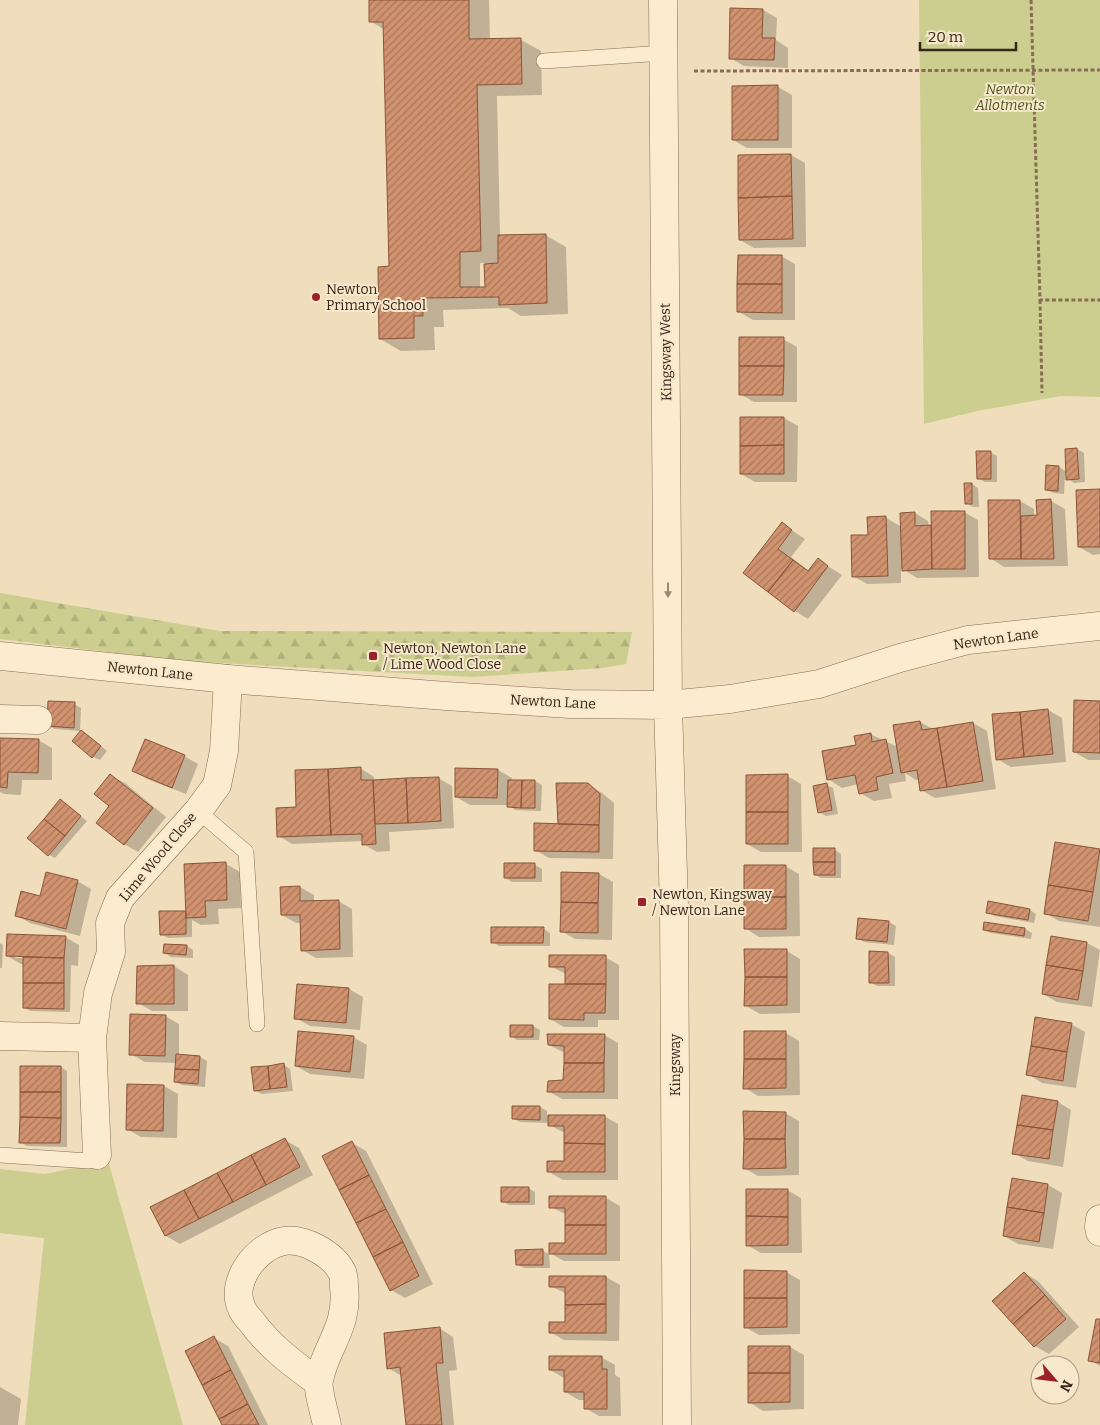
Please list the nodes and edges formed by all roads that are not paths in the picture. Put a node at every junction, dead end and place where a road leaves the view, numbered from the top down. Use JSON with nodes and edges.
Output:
{"nodes":[{"id":1,"x":663,"y":0,"type":"edge"},
{"id":2,"x":544,"y":61,"type":"dead end"},
{"id":3,"x":664,"y":64,"type":"junction"},
{"id":4,"x":1100,"y":626,"type":"edge"},
{"id":5,"x":0,"y":656,"type":"edge"},
{"id":6,"x":228,"y":679,"type":"junction"},
{"id":7,"x":668,"y":705,"type":"junction"},
{"id":8,"x":0,"y":718,"type":"edge"},
{"id":9,"x":38,"y":720,"type":"dead end"},
{"id":10,"x":198,"y":811,"type":"junction"},
{"id":11,"x":257,"y":1024,"type":"dead end"},
{"id":12,"x":0,"y":1036,"type":"edge"},
{"id":13,"x":92,"y":1038,"type":"junction"},
{"id":14,"x":97,"y":1155,"type":"joint"},
{"id":15,"x":0,"y":1156,"type":"edge"},
{"id":16,"x":1100,"y":1219,"type":"edge"},
{"id":17,"x":1100,"y":1232,"type":"edge"},
{"id":18,"x":318,"y":1382,"type":"junction"},
{"id":19,"x":327,"y":1425,"type":"edge"},
{"id":20,"x":676,"y":1425,"type":"edge"}],
"edges":[{"from":1,"to":3,"type":"street","name":"Kingsway West"},
{"from":2,"to":3,"type":"lane"},
{"from":3,"to":7,"type":"street","name":"Kingsway West","one_way":true},
{"from":4,"to":7,"type":"street","name":"Newton Lane"},
{"from":5,"to":6,"type":"street","name":"Newton Lane"},
{"from":6,"to":7,"type":"street","name":"Newton Lane"},
{"from":6,"to":10,"type":"street","name":"Lime Wood Close"},
{"from":7,"to":20,"type":"street","name":"Kingsway"},
{"from":8,"to":9,"type":"street"},
{"from":10,"to":11,"type":"lane"},
{"from":10,"to":13,"type":"street","name":"Lime Wood Close"},
{"from":12,"to":13,"type":"street"},
{"from":13,"to":14,"type":"street","name":"Lime Wood Close"},
{"from":14,"to":15,"type":"lane"},
{"from":16,"to":17,"type":"street"},
{"from":18,"to":18,"type":"street"},
{"from":18,"to":19,"type":"street"}]}
